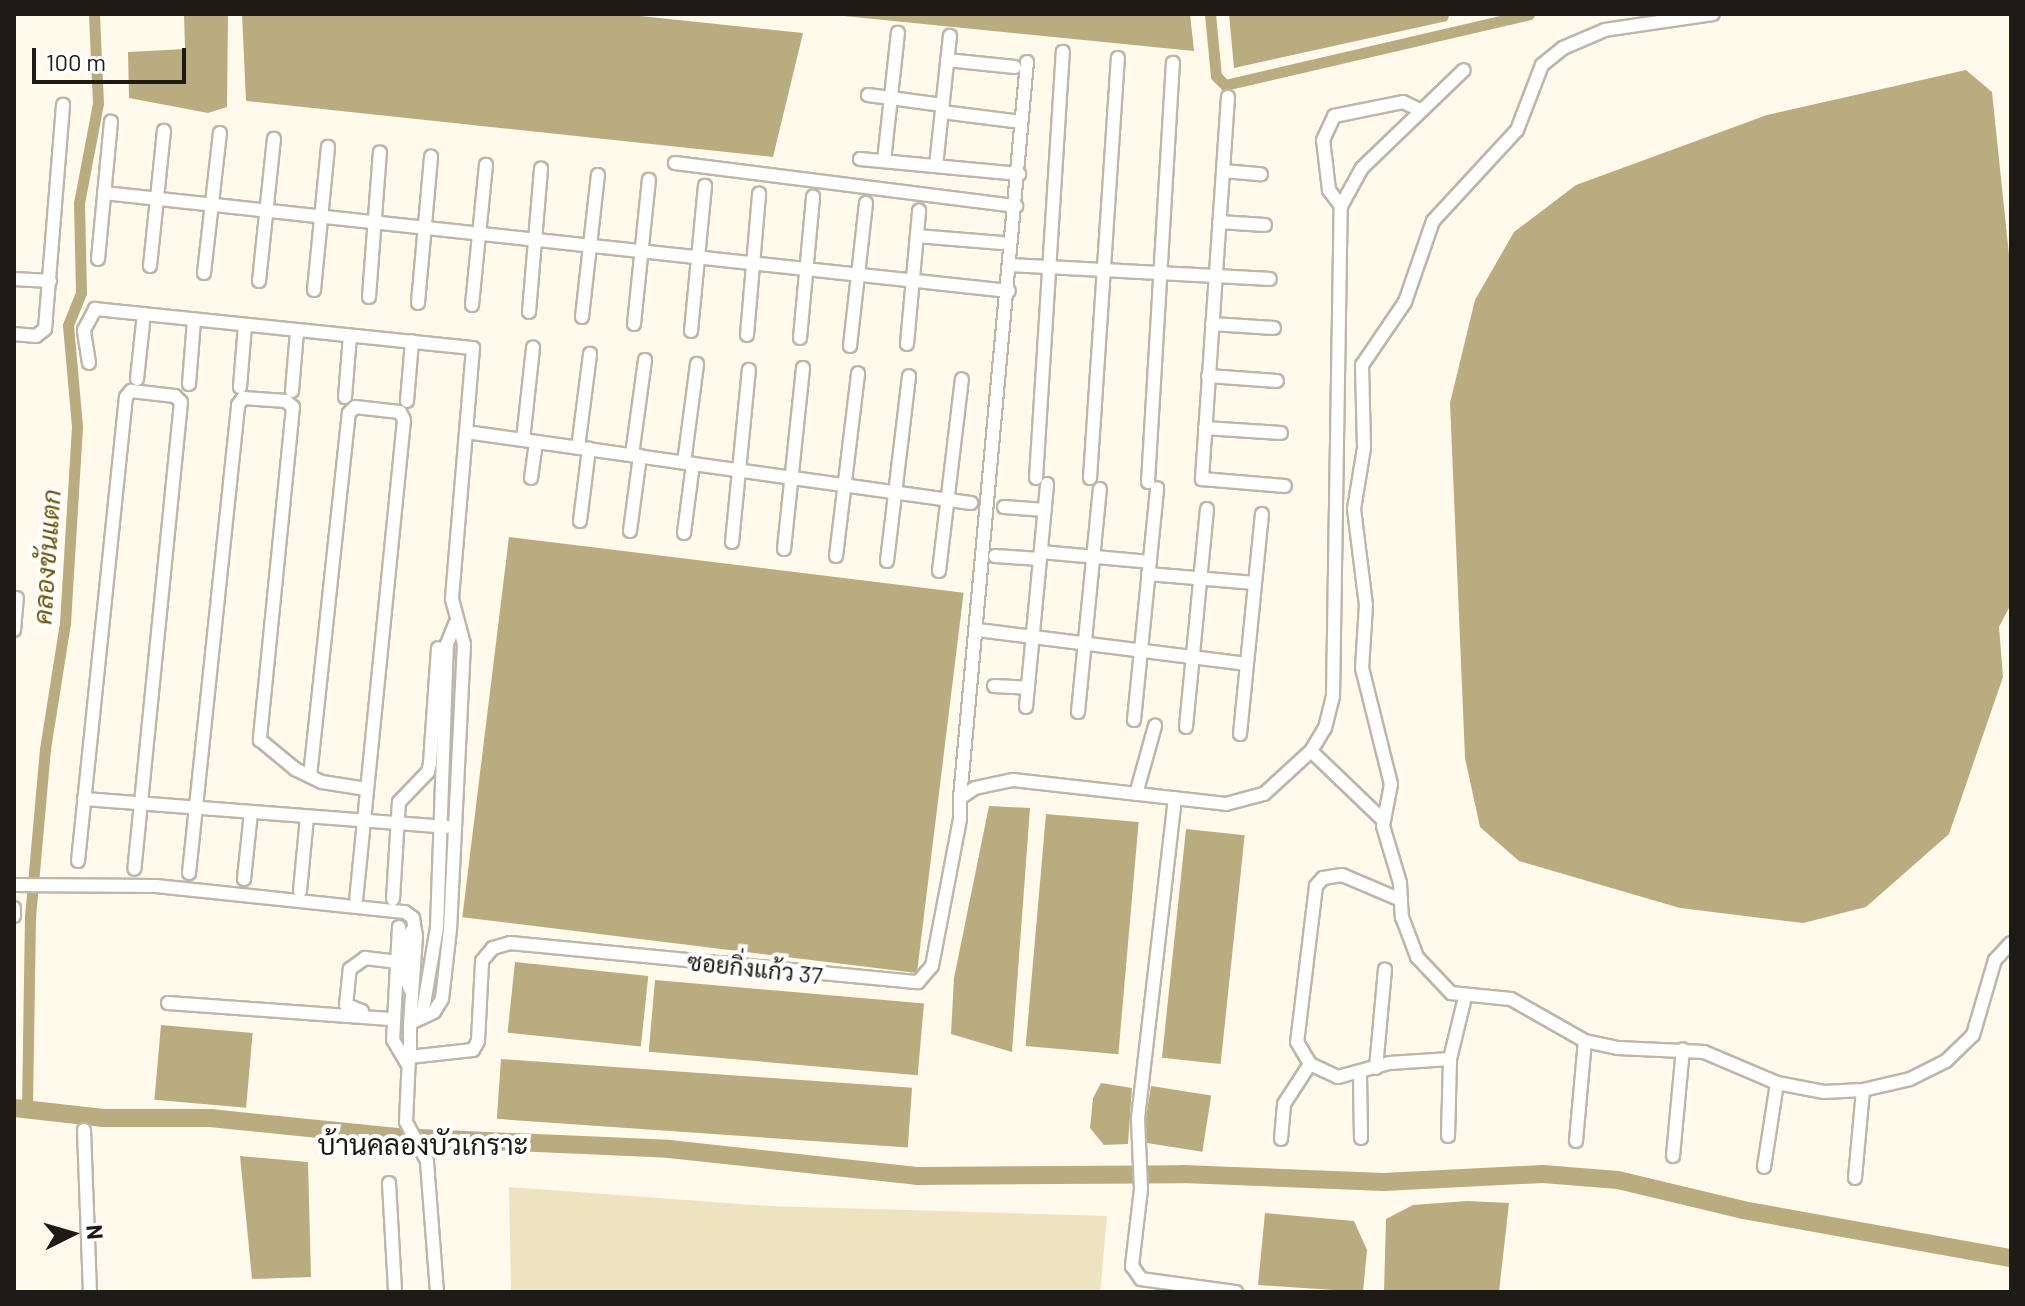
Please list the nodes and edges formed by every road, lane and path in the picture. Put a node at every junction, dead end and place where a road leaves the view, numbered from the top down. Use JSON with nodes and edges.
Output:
{"nodes":[{"id":1,"x":1713,"y":14,"type":"edge"},
{"id":2,"x":898,"y":33,"type":"dead end"},
{"id":3,"x":950,"y":36,"type":"dead end"},
{"id":4,"x":1063,"y":52,"type":"dead end"},
{"id":5,"x":1118,"y":58,"type":"dead end"},
{"id":6,"x":947,"y":60,"type":"junction"},
{"id":7,"x":1173,"y":63,"type":"dead end"},
{"id":8,"x":1464,"y":70,"type":"dead end"},
{"id":9,"x":868,"y":95,"type":"dead end"},
{"id":10,"x":1228,"y":97,"type":"dead end"},
{"id":11,"x":890,"y":99,"type":"junction"},
{"id":12,"x":63,"y":105,"type":"dead end"},
{"id":13,"x":942,"y":109,"type":"junction"},
{"id":14,"x":1418,"y":109,"type":"junction"},
{"id":15,"x":1013,"y":121,"type":"dead end"},
{"id":16,"x":111,"y":122,"type":"dead end"},
{"id":17,"x":164,"y":131,"type":"dead end"},
{"id":18,"x":220,"y":133,"type":"dead end"},
{"id":19,"x":274,"y":139,"type":"dead end"},
{"id":20,"x":328,"y":147,"type":"dead end"},
{"id":21,"x":380,"y":152,"type":"dead end"},
{"id":22,"x":431,"y":157,"type":"dead end"},
{"id":23,"x":860,"y":159,"type":"dead end"},
{"id":24,"x":884,"y":161,"type":"junction"},
{"id":25,"x":675,"y":163,"type":"dead end"},
{"id":26,"x":486,"y":165,"type":"dead end"},
{"id":27,"x":936,"y":166,"type":"junction"},
{"id":28,"x":541,"y":169,"type":"dead end"},
{"id":29,"x":1223,"y":171,"type":"junction"},
{"id":30,"x":1019,"y":174,"type":"junction"},
{"id":31,"x":1261,"y":174,"type":"dead end"},
{"id":32,"x":598,"y":175,"type":"dead end"},
{"id":33,"x":649,"y":180,"type":"dead end"},
{"id":34,"x":705,"y":186,"type":"dead end"},
{"id":35,"x":104,"y":193,"type":"junction"},
{"id":36,"x":759,"y":194,"type":"dead end"},
{"id":37,"x":813,"y":197,"type":"dead end"},
{"id":38,"x":157,"y":199,"type":"junction"},
{"id":39,"x":866,"y":203,"type":"dead end"},
{"id":40,"x":212,"y":205,"type":"junction"},
{"id":41,"x":1016,"y":206,"type":"junction"},
{"id":42,"x":1341,"y":206,"type":"junction"},
{"id":43,"x":266,"y":211,"type":"junction"},
{"id":44,"x":919,"y":211,"type":"dead end"},
{"id":45,"x":321,"y":216,"type":"junction"},
{"id":46,"x":375,"y":222,"type":"junction"},
{"id":47,"x":1219,"y":222,"type":"junction"},
{"id":48,"x":1265,"y":225,"type":"dead end"},
{"id":49,"x":425,"y":228,"type":"junction"},
{"id":50,"x":479,"y":234,"type":"junction"},
{"id":51,"x":917,"y":236,"type":"junction"},
{"id":52,"x":535,"y":240,"type":"junction"},
{"id":53,"x":1002,"y":243,"type":"dead end"},
{"id":54,"x":590,"y":246,"type":"junction"},
{"id":55,"x":642,"y":251,"type":"junction"},
{"id":56,"x":698,"y":257,"type":"junction"},
{"id":57,"x":98,"y":259,"type":"dead end"},
{"id":58,"x":753,"y":263,"type":"junction"},
{"id":59,"x":1011,"y":265,"type":"junction"},
{"id":60,"x":150,"y":266,"type":"dead end"},
{"id":61,"x":1049,"y":266,"type":"junction"},
{"id":62,"x":806,"y":269,"type":"junction"},
{"id":63,"x":1107,"y":270,"type":"junction"},
{"id":64,"x":204,"y":273,"type":"dead end"},
{"id":65,"x":858,"y":274,"type":"junction"},
{"id":66,"x":1162,"y":274,"type":"junction"},
{"id":67,"x":1215,"y":276,"type":"junction"},
{"id":68,"x":14,"y":279,"type":"edge"},
{"id":69,"x":1270,"y":279,"type":"dead end"},
{"id":70,"x":913,"y":280,"type":"junction"},
{"id":71,"x":50,"y":281,"type":"junction"},
{"id":72,"x":259,"y":281,"type":"dead end"},
{"id":73,"x":314,"y":290,"type":"dead end"},
{"id":74,"x":1009,"y":291,"type":"junction"},
{"id":75,"x":369,"y":297,"type":"dead end"},
{"id":76,"x":418,"y":303,"type":"dead end"},
{"id":77,"x":472,"y":305,"type":"dead end"},
{"id":78,"x":529,"y":312,"type":"dead end"},
{"id":79,"x":144,"y":314,"type":"junction"},
{"id":80,"x":582,"y":317,"type":"dead end"},
{"id":81,"x":194,"y":320,"type":"junction"},
{"id":82,"x":634,"y":324,"type":"dead end"},
{"id":83,"x":1212,"y":324,"type":"junction"},
{"id":84,"x":245,"y":325,"type":"junction"},
{"id":85,"x":1274,"y":328,"type":"dead end"},
{"id":86,"x":297,"y":331,"type":"junction"},
{"id":87,"x":691,"y":331,"type":"dead end"},
{"id":88,"x":14,"y":334,"type":"edge"},
{"id":89,"x":747,"y":335,"type":"dead end"},
{"id":90,"x":350,"y":336,"type":"junction"},
{"id":91,"x":800,"y":338,"type":"dead end"},
{"id":92,"x":412,"y":341,"type":"junction"},
{"id":93,"x":907,"y":344,"type":"dead end"},
{"id":94,"x":850,"y":346,"type":"dead end"},
{"id":95,"x":533,"y":348,"type":"dead end"},
{"id":96,"x":590,"y":354,"type":"dead end"},
{"id":97,"x":645,"y":360,"type":"dead end"},
{"id":98,"x":89,"y":363,"type":"dead end"},
{"id":99,"x":697,"y":364,"type":"dead end"},
{"id":100,"x":803,"y":368,"type":"dead end"},
{"id":101,"x":749,"y":370,"type":"dead end"},
{"id":102,"x":858,"y":373,"type":"dead end"},
{"id":103,"x":909,"y":376,"type":"dead end"},
{"id":104,"x":1208,"y":376,"type":"junction"},
{"id":105,"x":137,"y":379,"type":"dead end"},
{"id":106,"x":962,"y":379,"type":"dead end"},
{"id":107,"x":1277,"y":381,"type":"dead end"},
{"id":108,"x":189,"y":384,"type":"dead end"},
{"id":109,"x":240,"y":387,"type":"dead end"},
{"id":110,"x":292,"y":391,"type":"dead end"},
{"id":111,"x":345,"y":397,"type":"dead end"},
{"id":112,"x":407,"y":401,"type":"dead end"},
{"id":113,"x":1205,"y":428,"type":"junction"},
{"id":114,"x":466,"y":432,"type":"junction"},
{"id":115,"x":1281,"y":433,"type":"dead end"},
{"id":116,"x":529,"y":441,"type":"junction"},
{"id":117,"x":583,"y":448,"type":"junction"},
{"id":118,"x":636,"y":456,"type":"junction"},
{"id":119,"x":689,"y":463,"type":"junction"},
{"id":120,"x":739,"y":470,"type":"junction"},
{"id":121,"x":531,"y":478,"type":"dead end"},
{"id":122,"x":793,"y":478,"type":"junction"},
{"id":123,"x":1090,"y":478,"type":"dead end"},
{"id":124,"x":844,"y":485,"type":"junction"},
{"id":125,"x":1285,"y":486,"type":"dead end"},
{"id":126,"x":1100,"y":489,"type":"dead end"},
{"id":127,"x":896,"y":493,"type":"junction"},
{"id":128,"x":948,"y":500,"type":"junction"},
{"id":129,"x":971,"y":503,"type":"dead end"},
{"id":130,"x":1004,"y":507,"type":"dead end"},
{"id":131,"x":1207,"y":509,"type":"dead end"},
{"id":132,"x":1045,"y":510,"type":"junction"},
{"id":133,"x":1262,"y":514,"type":"dead end"},
{"id":134,"x":580,"y":521,"type":"dead end"},
{"id":135,"x":630,"y":531,"type":"dead end"},
{"id":136,"x":684,"y":533,"type":"dead end"},
{"id":137,"x":732,"y":542,"type":"dead end"},
{"id":138,"x":784,"y":549,"type":"dead end"},
{"id":139,"x":836,"y":556,"type":"dead end"},
{"id":140,"x":995,"y":556,"type":"dead end"},
{"id":141,"x":1041,"y":556,"type":"junction"},
{"id":142,"x":1094,"y":558,"type":"junction"},
{"id":143,"x":887,"y":561,"type":"dead end"},
{"id":144,"x":1149,"y":568,"type":"junction"},
{"id":145,"x":939,"y":571,"type":"dead end"},
{"id":146,"x":1201,"y":578,"type":"junction"},
{"id":147,"x":1255,"y":583,"type":"junction"},
{"id":148,"x":17,"y":598,"type":"dead end"},
{"id":149,"x":455,"y":624,"type":"junction"},
{"id":150,"x":14,"y":630,"type":"edge"},
{"id":151,"x":978,"y":630,"type":"junction"},
{"id":152,"x":1033,"y":637,"type":"junction"},
{"id":153,"x":1086,"y":643,"type":"junction"},
{"id":154,"x":438,"y":648,"type":"dead end"},
{"id":155,"x":1141,"y":650,"type":"junction"},
{"id":156,"x":1193,"y":659,"type":"junction"},
{"id":157,"x":1247,"y":664,"type":"junction"},
{"id":158,"x":994,"y":686,"type":"dead end"},
{"id":159,"x":1028,"y":688,"type":"junction"},
{"id":160,"x":1026,"y":707,"type":"dead end"},
{"id":161,"x":1078,"y":712,"type":"dead end"},
{"id":162,"x":1134,"y":720,"type":"dead end"},
{"id":163,"x":1155,"y":726,"type":"dead end"},
{"id":164,"x":1186,"y":727,"type":"dead end"},
{"id":165,"x":444,"y":731,"type":"junction"},
{"id":166,"x":460,"y":732,"type":"junction"},
{"id":167,"x":1240,"y":734,"type":"dead end"},
{"id":168,"x":1311,"y":751,"type":"junction"},
{"id":169,"x":310,"y":776,"type":"junction"},
{"id":170,"x":366,"y":789,"type":"junction"},
{"id":171,"x":1136,"y":794,"type":"junction"},
{"id":172,"x":960,"y":798,"type":"junction"},
{"id":173,"x":1175,"y":798,"type":"junction"},
{"id":174,"x":84,"y":799,"type":"junction"},
{"id":175,"x":140,"y":803,"type":"junction"},
{"id":176,"x":196,"y":807,"type":"junction"},
{"id":177,"x":251,"y":812,"type":"junction"},
{"id":178,"x":307,"y":817,"type":"junction"},
{"id":179,"x":1383,"y":820,"type":"junction"},
{"id":180,"x":364,"y":823,"type":"junction"},
{"id":181,"x":398,"y":823,"type":"junction"},
{"id":182,"x":448,"y":827,"type":"junction"},
{"id":183,"x":78,"y":861,"type":"dead end"},
{"id":184,"x":134,"y":869,"type":"dead end"},
{"id":185,"x":189,"y":873,"type":"dead end"},
{"id":186,"x":244,"y":879,"type":"dead end"},
{"id":187,"x":14,"y":885,"type":"edge"},
{"id":188,"x":300,"y":891,"type":"dead end"},
{"id":189,"x":356,"y":898,"type":"dead end"},
{"id":190,"x":393,"y":899,"type":"dead end"},
{"id":191,"x":1401,"y":900,"type":"junction"},
{"id":192,"x":14,"y":908,"type":"edge"},
{"id":193,"x":14,"y":916,"type":"edge"},
{"id":194,"x":399,"y":927,"type":"dead end"},
{"id":195,"x":2011,"y":943,"type":"edge"},
{"id":196,"x":1385,"y":969,"type":"dead end"},
{"id":197,"x":401,"y":976,"type":"junction"},
{"id":198,"x":1465,"y":997,"type":"junction"},
{"id":199,"x":168,"y":1003,"type":"dead end"},
{"id":200,"x":393,"y":1016,"type":"junction"},
{"id":201,"x":416,"y":1020,"type":"junction"},
{"id":202,"x":1585,"y":1041,"type":"junction"},
{"id":203,"x":1683,"y":1049,"type":"junction"},
{"id":204,"x":409,"y":1059,"type":"junction"},
{"id":205,"x":1450,"y":1059,"type":"junction"},
{"id":206,"x":1310,"y":1064,"type":"junction"},
{"id":207,"x":1376,"y":1068,"type":"junction"},
{"id":208,"x":1360,"y":1075,"type":"junction"},
{"id":209,"x":1777,"y":1083,"type":"junction"},
{"id":210,"x":1863,"y":1090,"type":"junction"},
{"id":211,"x":84,"y":1130,"type":"dead end"},
{"id":212,"x":1448,"y":1136,"type":"dead end"},
{"id":213,"x":1361,"y":1138,"type":"dead end"},
{"id":214,"x":1281,"y":1139,"type":"dead end"},
{"id":215,"x":1576,"y":1141,"type":"dead end"},
{"id":216,"x":1673,"y":1156,"type":"dead end"},
{"id":217,"x":1764,"y":1167,"type":"dead end"},
{"id":218,"x":1855,"y":1178,"type":"dead end"},
{"id":219,"x":389,"y":1183,"type":"dead end"},
{"id":220,"x":90,"y":1292,"type":"edge"},
{"id":221,"x":395,"y":1292,"type":"edge"},
{"id":222,"x":437,"y":1292,"type":"edge"},
{"id":223,"x":1236,"y":1292,"type":"edge"}],
"edges":[{"from":1,"to":179,"type":"street"},
{"from":2,"to":11,"type":"street"},
{"from":3,"to":6,"type":"street"},
{"from":4,"to":61,"type":"street"},
{"from":5,"to":63,"type":"street"},
{"from":6,"to":13,"type":"street"},
{"from":6,"to":30,"type":"street"},
{"from":7,"to":66,"type":"street"},
{"from":8,"to":14,"type":"street"},
{"from":9,"to":11,"type":"street"},
{"from":10,"to":29,"type":"street"},
{"from":11,"to":13,"type":"street"},
{"from":11,"to":24,"type":"street"},
{"from":12,"to":71,"type":"street"},
{"from":13,"to":15,"type":"street"},
{"from":13,"to":27,"type":"street"},
{"from":14,"to":42,"type":"street"},
{"from":14,"to":42,"type":"street"},
{"from":16,"to":35,"type":"street"},
{"from":17,"to":38,"type":"street"},
{"from":18,"to":40,"type":"street"},
{"from":19,"to":43,"type":"street"},
{"from":20,"to":45,"type":"street"},
{"from":21,"to":46,"type":"street"},
{"from":22,"to":49,"type":"street"},
{"from":23,"to":24,"type":"street"},
{"from":24,"to":27,"type":"street"},
{"from":25,"to":41,"type":"street"},
{"from":26,"to":50,"type":"street"},
{"from":27,"to":30,"type":"street"},
{"from":28,"to":52,"type":"street"},
{"from":29,"to":31,"type":"street"},
{"from":29,"to":47,"type":"street"},
{"from":30,"to":41,"type":"street"},
{"from":32,"to":54,"type":"street"},
{"from":33,"to":55,"type":"street"},
{"from":34,"to":56,"type":"street"},
{"from":35,"to":38,"type":"street"},
{"from":35,"to":57,"type":"street"},
{"from":36,"to":58,"type":"street"},
{"from":37,"to":62,"type":"street"},
{"from":38,"to":40,"type":"street"},
{"from":38,"to":60,"type":"street"},
{"from":39,"to":65,"type":"street"},
{"from":40,"to":43,"type":"street"},
{"from":40,"to":64,"type":"street"},
{"from":41,"to":59,"type":"street"},
{"from":42,"to":168,"type":"street"},
{"from":43,"to":45,"type":"street"},
{"from":43,"to":72,"type":"street"},
{"from":44,"to":51,"type":"street"},
{"from":45,"to":46,"type":"street"},
{"from":45,"to":73,"type":"street"},
{"from":46,"to":49,"type":"street"},
{"from":46,"to":75,"type":"street"},
{"from":47,"to":48,"type":"street"},
{"from":47,"to":67,"type":"street"},
{"from":49,"to":50,"type":"street"},
{"from":49,"to":76,"type":"street"},
{"from":50,"to":52,"type":"street"},
{"from":50,"to":77,"type":"street"},
{"from":51,"to":53,"type":"street"},
{"from":51,"to":70,"type":"street"},
{"from":52,"to":54,"type":"street"},
{"from":52,"to":78,"type":"street"},
{"from":54,"to":55,"type":"street"},
{"from":54,"to":80,"type":"street"},
{"from":55,"to":56,"type":"street"},
{"from":55,"to":82,"type":"street"},
{"from":56,"to":58,"type":"street"},
{"from":56,"to":87,"type":"street"},
{"from":58,"to":62,"type":"street"},
{"from":58,"to":89,"type":"street"},
{"from":59,"to":61,"type":"street"},
{"from":59,"to":74,"type":"street"},
{"from":61,"to":63,"type":"street"},
{"from":61,"to":132,"type":"street"},
{"from":62,"to":65,"type":"street"},
{"from":62,"to":91,"type":"street"},
{"from":63,"to":66,"type":"street"},
{"from":63,"to":123,"type":"street"},
{"from":65,"to":70,"type":"street"},
{"from":65,"to":94,"type":"street"},
{"from":66,"to":67,"type":"street"},
{"from":66,"to":144,"type":"street"},
{"from":67,"to":69,"type":"street"},
{"from":67,"to":83,"type":"street"},
{"from":68,"to":71,"type":"street"},
{"from":70,"to":74,"type":"street"},
{"from":70,"to":93,"type":"street"},
{"from":71,"to":88,"type":"street"},
{"from":74,"to":151,"type":"street"},
{"from":79,"to":81,"type":"street"},
{"from":79,"to":98,"type":"street"},
{"from":79,"to":105,"type":"street"},
{"from":81,"to":84,"type":"street"},
{"from":81,"to":108,"type":"street"},
{"from":83,"to":85,"type":"street"},
{"from":83,"to":104,"type":"street"},
{"from":84,"to":86,"type":"street"},
{"from":84,"to":109,"type":"street"},
{"from":86,"to":90,"type":"street"},
{"from":86,"to":110,"type":"street"},
{"from":90,"to":92,"type":"street"},
{"from":90,"to":111,"type":"street"},
{"from":92,"to":112,"type":"street"},
{"from":92,"to":114,"type":"street"},
{"from":95,"to":116,"type":"street"},
{"from":96,"to":117,"type":"street"},
{"from":97,"to":118,"type":"street"},
{"from":99,"to":119,"type":"street"},
{"from":100,"to":122,"type":"street"},
{"from":101,"to":120,"type":"street"},
{"from":102,"to":124,"type":"street"},
{"from":103,"to":127,"type":"street"},
{"from":104,"to":107,"type":"street"},
{"from":104,"to":113,"type":"street"},
{"from":106,"to":128,"type":"street"},
{"from":113,"to":115,"type":"street"},
{"from":113,"to":125,"type":"street"},
{"from":114,"to":116,"type":"street"},
{"from":114,"to":149,"type":"street"},
{"from":116,"to":117,"type":"street"},
{"from":116,"to":121,"type":"street"},
{"from":117,"to":118,"type":"street"},
{"from":117,"to":134,"type":"street"},
{"from":118,"to":119,"type":"street"},
{"from":118,"to":135,"type":"street"},
{"from":119,"to":120,"type":"street"},
{"from":119,"to":136,"type":"street"},
{"from":120,"to":122,"type":"street"},
{"from":120,"to":137,"type":"street"},
{"from":122,"to":124,"type":"street"},
{"from":122,"to":138,"type":"street"},
{"from":124,"to":127,"type":"street"},
{"from":124,"to":139,"type":"street"},
{"from":126,"to":142,"type":"street"},
{"from":127,"to":128,"type":"street"},
{"from":127,"to":143,"type":"street"},
{"from":128,"to":129,"type":"street"},
{"from":128,"to":145,"type":"street"},
{"from":130,"to":132,"type":"street"},
{"from":131,"to":146,"type":"street"},
{"from":132,"to":141,"type":"street"},
{"from":133,"to":147,"type":"street"},
{"from":140,"to":141,"type":"street"},
{"from":141,"to":142,"type":"street"},
{"from":141,"to":152,"type":"street"},
{"from":142,"to":144,"type":"street"},
{"from":142,"to":153,"type":"street"},
{"from":144,"to":146,"type":"street"},
{"from":144,"to":155,"type":"street"},
{"from":146,"to":147,"type":"street"},
{"from":146,"to":156,"type":"street"},
{"from":147,"to":157,"type":"street"},
{"from":148,"to":150,"type":"street"},
{"from":149,"to":165,"type":"street"},
{"from":149,"to":166,"type":"street"},
{"from":151,"to":152,"type":"street"},
{"from":151,"to":172,"type":"street"},
{"from":152,"to":153,"type":"street"},
{"from":152,"to":159,"type":"street"},
{"from":153,"to":155,"type":"street"},
{"from":153,"to":161,"type":"street"},
{"from":154,"to":181,"type":"street"},
{"from":155,"to":156,"type":"street"},
{"from":155,"to":162,"type":"street"},
{"from":156,"to":157,"type":"street"},
{"from":156,"to":164,"type":"street"},
{"from":157,"to":167,"type":"street"},
{"from":158,"to":159,"type":"street"},
{"from":159,"to":160,"type":"street"},
{"from":163,"to":171,"type":"street"},
{"from":165,"to":166,"type":"street"},
{"from":165,"to":182,"type":"street"},
{"from":166,"to":182,"type":"street"},
{"from":168,"to":173,"type":"street"},
{"from":168,"to":179,"type":"street"},
{"from":169,"to":170,"type":"street"},
{"from":169,"to":170,"type":"street"},
{"from":169,"to":176,"type":"street"},
{"from":170,"to":180,"type":"street"},
{"from":171,"to":172,"type":"street"},
{"from":171,"to":173,"type":"street"},
{"from":172,"to":204,"type":"street","name":"ซอยกิ่งแก้ว 37"},
{"from":173,"to":223,"type":"street"},
{"from":174,"to":175,"type":"street"},
{"from":174,"to":175,"type":"street"},
{"from":174,"to":183,"type":"street"},
{"from":175,"to":176,"type":"street"},
{"from":175,"to":184,"type":"street"},
{"from":176,"to":177,"type":"street"},
{"from":176,"to":185,"type":"street"},
{"from":177,"to":178,"type":"street"},
{"from":177,"to":186,"type":"street"},
{"from":178,"to":180,"type":"street"},
{"from":178,"to":188,"type":"street"},
{"from":179,"to":191,"type":"street"},
{"from":180,"to":181,"type":"street"},
{"from":180,"to":189,"type":"street"},
{"from":181,"to":182,"type":"street"},
{"from":181,"to":190,"type":"street"},
{"from":182,"to":201,"type":"street"},
{"from":187,"to":197,"type":"street"},
{"from":191,"to":198,"type":"street"},
{"from":191,"to":206,"type":"street"},
{"from":192,"to":193,"type":"street"},
{"from":194,"to":197,"type":"street"},
{"from":195,"to":210,"type":"street"},
{"from":196,"to":207,"type":"street"},
{"from":197,"to":200,"type":"street"},
{"from":197,"to":200,"type":"street"},
{"from":197,"to":201,"type":"street"},
{"from":198,"to":202,"type":"street"},
{"from":198,"to":205,"type":"street"},
{"from":199,"to":200,"type":"street"},
{"from":200,"to":204,"type":"street"},
{"from":201,"to":204,"type":"street"},
{"from":202,"to":203,"type":"street"},
{"from":202,"to":215,"type":"street"},
{"from":203,"to":209,"type":"street"},
{"from":203,"to":216,"type":"street"},
{"from":204,"to":222,"type":"street"},
{"from":205,"to":207,"type":"street"},
{"from":205,"to":212,"type":"street"},
{"from":206,"to":208,"type":"street"},
{"from":206,"to":214,"type":"street"},
{"from":207,"to":208,"type":"street"},
{"from":208,"to":213,"type":"street"},
{"from":209,"to":210,"type":"street"},
{"from":209,"to":217,"type":"street"},
{"from":210,"to":218,"type":"street"},
{"from":211,"to":220,"type":"street"},
{"from":219,"to":221,"type":"street"}]}
